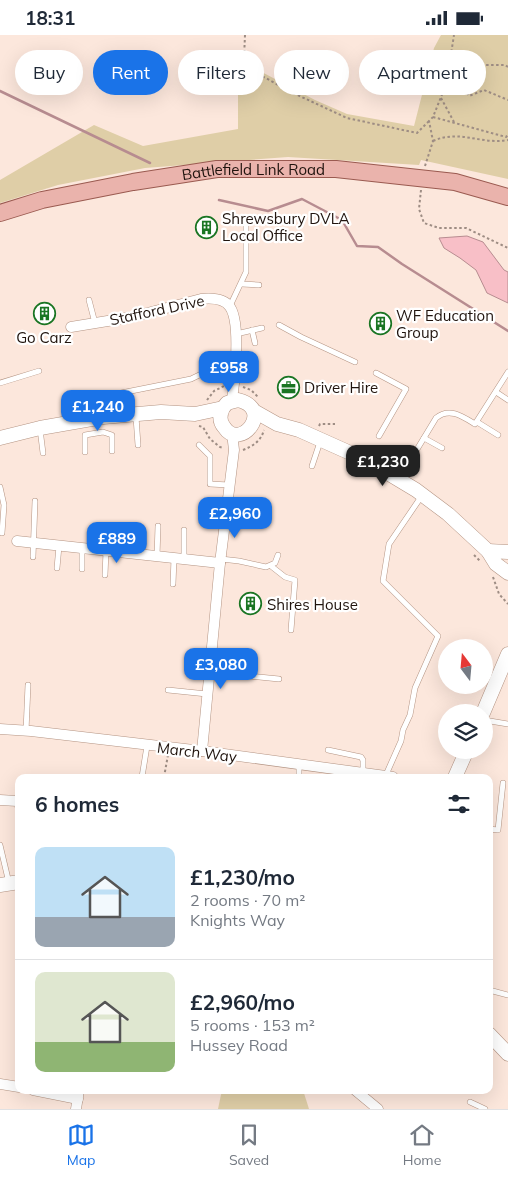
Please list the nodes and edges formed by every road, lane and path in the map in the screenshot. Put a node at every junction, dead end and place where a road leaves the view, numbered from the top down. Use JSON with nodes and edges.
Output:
{"nodes":[{"id":1,"x":244,"y":35,"type":"edge"},
{"id":2,"x":454,"y":35,"type":"edge"},
{"id":3,"x":452,"y":50,"type":"edge"},
{"id":4,"x":486,"y":65,"type":"edge"},
{"id":5,"x":508,"y":67,"type":"edge"},
{"id":6,"x":486,"y":91,"type":"edge"},
{"id":7,"x":441,"y":97,"type":"joint"},
{"id":8,"x":508,"y":100,"type":"edge"},
{"id":9,"x":433,"y":117,"type":"junction"},
{"id":10,"x":428,"y":121,"type":"junction"},
{"id":11,"x":454,"y":122,"type":"junction"},
{"id":12,"x":508,"y":138,"type":"edge"},
{"id":13,"x":433,"y":141,"type":"junction"},
{"id":14,"x":423,"y":170,"type":"dead end"},
{"id":15,"x":421,"y":184,"type":"dead end"},
{"id":16,"x":508,"y":197,"type":"edge"},
{"id":17,"x":0,"y":213,"type":"edge"},
{"id":18,"x":246,"y":224,"type":"dead end"},
{"id":19,"x":508,"y":248,"type":"edge"},
{"id":20,"x":242,"y":284,"type":"junction"},
{"id":21,"x":259,"y":285,"type":"dead end"},
{"id":22,"x":90,"y":300,"type":"dead end"},
{"id":23,"x":230,"y":306,"type":"junction"},
{"id":24,"x":95,"y":323,"type":"junction"},
{"id":25,"x":279,"y":325,"type":"dead end"},
{"id":26,"x":71,"y":327,"type":"dead end"},
{"id":27,"x":262,"y":328,"type":"dead end"},
{"id":28,"x":252,"y":330,"type":"junction"},
{"id":29,"x":235,"y":334,"type":"junction"},
{"id":30,"x":255,"y":343,"type":"dead end"},
{"id":31,"x":355,"y":362,"type":"dead end"},
{"id":32,"x":222,"y":364,"type":"dead end"},
{"id":33,"x":39,"y":371,"type":"dead end"},
{"id":34,"x":508,"y":372,"type":"edge"},
{"id":35,"x":376,"y":373,"type":"dead end"},
{"id":36,"x":0,"y":383,"type":"edge"},
{"id":37,"x":496,"y":391,"type":"junction"},
{"id":38,"x":121,"y":393,"type":"junction"},
{"id":39,"x":90,"y":397,"type":"dead end"},
{"id":40,"x":508,"y":400,"type":"edge"},
{"id":41,"x":131,"y":414,"type":"junction"},
{"id":42,"x":245,"y":415,"type":"junction"},
{"id":43,"x":103,"y":417,"type":"junction"},
{"id":44,"x":195,"y":420,"type":"junction"},
{"id":45,"x":476,"y":422,"type":"junction"},
{"id":46,"x":335,"y":424,"type":"dead end"},
{"id":47,"x":40,"y":428,"type":"junction"},
{"id":48,"x":227,"y":429,"type":"junction"},
{"id":49,"x":103,"y":432,"type":"junction"},
{"id":50,"x":498,"y":435,"type":"dead end"},
{"id":51,"x":379,"y":436,"type":"dead end"},
{"id":52,"x":317,"y":437,"type":"junction"},
{"id":53,"x":0,"y":438,"type":"edge"},
{"id":54,"x":424,"y":438,"type":"junction"},
{"id":55,"x":138,"y":445,"type":"dead end"},
{"id":56,"x":199,"y":445,"type":"dead end"},
{"id":57,"x":220,"y":447,"type":"dead end"},
{"id":58,"x":442,"y":448,"type":"dead end"},
{"id":59,"x":237,"y":450,"type":"junction"},
{"id":60,"x":112,"y":451,"type":"dead end"},
{"id":61,"x":85,"y":452,"type":"dead end"},
{"id":62,"x":43,"y":453,"type":"dead end"},
{"id":63,"x":312,"y":466,"type":"dead end"},
{"id":64,"x":398,"y":479,"type":"junction"},
{"id":65,"x":229,"y":485,"type":"junction"},
{"id":66,"x":0,"y":488,"type":"edge"},
{"id":67,"x":423,"y":495,"type":"junction"},
{"id":68,"x":35,"y":501,"type":"dead end"},
{"id":69,"x":158,"y":527,"type":"dead end"},
{"id":70,"x":184,"y":529,"type":"dead end"},
{"id":71,"x":128,"y":530,"type":"dead end"},
{"id":72,"x":2,"y":533,"type":"dead end"},
{"id":73,"x":16,"y":541,"type":"dead end"},
{"id":74,"x":33,"y":543,"type":"junction"},
{"id":75,"x":59,"y":546,"type":"junction"},
{"id":76,"x":82,"y":548,"type":"junction"},
{"id":77,"x":106,"y":551,"type":"junction"},
{"id":78,"x":488,"y":551,"type":"junction"},
{"id":79,"x":508,"y":551,"type":"edge"},
{"id":80,"x":127,"y":553,"type":"junction"},
{"id":81,"x":278,"y":555,"type":"dead end"},
{"id":82,"x":157,"y":556,"type":"junction"},
{"id":83,"x":33,"y":557,"type":"dead end"},
{"id":84,"x":179,"y":559,"type":"junction"},
{"id":85,"x":220,"y":561,"type":"junction"},
{"id":86,"x":271,"y":566,"type":"junction"},
{"id":87,"x":57,"y":568,"type":"dead end"},
{"id":88,"x":82,"y":569,"type":"dead end"},
{"id":89,"x":494,"y":572,"type":"dead end"},
{"id":90,"x":508,"y":573,"type":"edge"},
{"id":91,"x":105,"y":575,"type":"dead end"},
{"id":92,"x":173,"y":583,"type":"dead end"},
{"id":93,"x":508,"y":604,"type":"edge"},
{"id":94,"x":290,"y":630,"type":"dead end"},
{"id":95,"x":508,"y":654,"type":"edge"},
{"id":96,"x":210,"y":672,"type":"junction"},
{"id":97,"x":278,"y":679,"type":"dead end"},
{"id":98,"x":28,"y":685,"type":"dead end"},
{"id":99,"x":168,"y":690,"type":"dead end"},
{"id":100,"x":208,"y":694,"type":"junction"},
{"id":101,"x":487,"y":704,"type":"edge"},
{"id":102,"x":493,"y":722,"type":"edge"},
{"id":103,"x":508,"y":724,"type":"edge"},
{"id":104,"x":0,"y":729,"type":"edge"},
{"id":105,"x":26,"y":731,"type":"junction"},
{"id":106,"x":147,"y":746,"type":"junction"},
{"id":107,"x":170,"y":748,"type":"junction"},
{"id":108,"x":202,"y":751,"type":"junction"},
{"id":109,"x":328,"y":751,"type":"dead end"},
{"id":110,"x":462,"y":759,"type":"edge"},
{"id":111,"x":299,"y":766,"type":"junction"},
{"id":112,"x":363,"y":772,"type":"junction"},
{"id":113,"x":142,"y":774,"type":"edge"},
{"id":114,"x":165,"y":774,"type":"edge"},
{"id":115,"x":299,"y":774,"type":"edge"},
{"id":116,"x":373,"y":774,"type":"edge"},
{"id":117,"x":388,"y":774,"type":"edge"},
{"id":118,"x":456,"y":774,"type":"edge"},
{"id":119,"x":503,"y":783,"type":"dead end"},
{"id":120,"x":493,"y":829,"type":"edge"},
{"id":121,"x":0,"y":845,"type":"edge"},
{"id":122,"x":1,"y":857,"type":"edge"},
{"id":123,"x":9,"y":883,"type":"edge"},
{"id":124,"x":493,"y":991,"type":"edge"},
{"id":125,"x":508,"y":995,"type":"edge"},
{"id":126,"x":493,"y":1038,"type":"edge"},
{"id":127,"x":508,"y":1054,"type":"edge"},
{"id":128,"x":0,"y":1084,"type":"edge"},
{"id":129,"x":15,"y":1086,"type":"edge"},
{"id":130,"x":53,"y":1094,"type":"edge"},
{"id":131,"x":360,"y":1094,"type":"edge"},
{"id":132,"x":78,"y":1099,"type":"edge"},
{"id":133,"x":470,"y":1103,"type":"dead end"},
{"id":134,"x":378,"y":1109,"type":"edge"},
{"id":135,"x":485,"y":1109,"type":"edge"}],
"edges":[{"from":1,"to":10,"type":"path"},
{"from":2,"to":3,"type":"path"},
{"from":4,"to":5,"type":"path"},
{"from":6,"to":8,"type":"path"},
{"from":7,"to":9,"type":"path"},
{"from":7,"to":11,"type":"path"},
{"from":9,"to":10,"type":"path"},
{"from":9,"to":11,"type":"path"},
{"from":10,"to":13,"type":"path"},
{"from":11,"to":12,"type":"path"},
{"from":12,"to":13,"type":"path"},
{"from":13,"to":14,"type":"path"},
{"from":15,"to":19,"type":"path"},
{"from":16,"to":17,"type":"main road","name":"Battlefield Link Road"},
{"from":18,"to":20,"type":"lane"},
{"from":20,"to":21,"type":"lane"},
{"from":20,"to":23,"type":"lane"},
{"from":22,"to":24,"type":"lane"},
{"from":23,"to":24,"type":"street","name":"Stafford Drive"},
{"from":23,"to":29,"type":"street"},
{"from":24,"to":26,"type":"street","name":"Stafford Drive"},
{"from":25,"to":31,"type":"lane"},
{"from":27,"to":28,"type":"lane"},
{"from":28,"to":29,"type":"lane"},
{"from":28,"to":30,"type":"lane"},
{"from":29,"to":42,"type":"street"},
{"from":32,"to":38,"type":"lane"},
{"from":33,"to":36,"type":"lane"},
{"from":34,"to":37,"type":"lane"},
{"from":35,"to":51,"type":"lane"},
{"from":37,"to":40,"type":"lane"},
{"from":37,"to":45,"type":"lane"},
{"from":38,"to":39,"type":"lane"},
{"from":38,"to":41,"type":"lane"},
{"from":41,"to":43,"type":"street"},
{"from":41,"to":44,"type":"street"},
{"from":41,"to":55,"type":"lane"},
{"from":42,"to":44,"type":"street"},
{"from":42,"to":48,"type":"street"},
{"from":42,"to":48,"type":"street"},
{"from":42,"to":52,"type":"street"},
{"from":42,"to":59,"type":"street"},
{"from":42,"to":59,"type":"path"},
{"from":43,"to":47,"type":"street"},
{"from":43,"to":49,"type":"lane"},
{"from":44,"to":48,"type":"street"},
{"from":44,"to":57,"type":"path"},
{"from":45,"to":50,"type":"lane"},
{"from":45,"to":54,"type":"lane"},
{"from":46,"to":52,"type":"path"},
{"from":47,"to":53,"type":"street"},
{"from":47,"to":62,"type":"lane"},
{"from":48,"to":59,"type":"street"},
{"from":49,"to":60,"type":"lane"},
{"from":49,"to":61,"type":"lane"},
{"from":52,"to":63,"type":"lane"},
{"from":52,"to":64,"type":"street"},
{"from":54,"to":58,"type":"lane"},
{"from":54,"to":64,"type":"lane"},
{"from":56,"to":65,"type":"lane"},
{"from":59,"to":65,"type":"street"},
{"from":64,"to":67,"type":"street"},
{"from":65,"to":85,"type":"street"},
{"from":66,"to":72,"type":"lane"},
{"from":67,"to":78,"type":"street"},
{"from":67,"to":117,"type":"lane"},
{"from":68,"to":74,"type":"lane"},
{"from":69,"to":82,"type":"lane"},
{"from":70,"to":84,"type":"lane"},
{"from":71,"to":80,"type":"lane"},
{"from":73,"to":74,"type":"street"},
{"from":74,"to":75,"type":"street"},
{"from":74,"to":83,"type":"lane"},
{"from":75,"to":76,"type":"street"},
{"from":75,"to":87,"type":"lane"},
{"from":76,"to":77,"type":"street"},
{"from":76,"to":88,"type":"lane"},
{"from":77,"to":80,"type":"street"},
{"from":77,"to":91,"type":"lane"},
{"from":78,"to":79,"type":"street"},
{"from":78,"to":90,"type":"street"},
{"from":80,"to":82,"type":"street"},
{"from":81,"to":86,"type":"lane"},
{"from":82,"to":84,"type":"street"},
{"from":84,"to":85,"type":"street"},
{"from":84,"to":92,"type":"lane"},
{"from":85,"to":86,"type":"lane"},
{"from":85,"to":96,"type":"street"},
{"from":86,"to":94,"type":"lane"},
{"from":89,"to":93,"type":"path"},
{"from":95,"to":101,"type":"street"},
{"from":96,"to":97,"type":"lane"},
{"from":96,"to":100,"type":"street"},
{"from":98,"to":105,"type":"lane"},
{"from":99,"to":100,"type":"lane"},
{"from":100,"to":108,"type":"street"},
{"from":102,"to":103,"type":"lane"},
{"from":104,"to":105,"type":"street","name":"March Way"},
{"from":105,"to":106,"type":"street","name":"March Way"},
{"from":106,"to":107,"type":"street","name":"March Way"},
{"from":106,"to":113,"type":"lane"},
{"from":107,"to":108,"type":"street","name":"March Way"},
{"from":107,"to":114,"type":"path"},
{"from":108,"to":111,"type":"street","name":"March Way"},
{"from":109,"to":112,"type":"lane"},
{"from":110,"to":118,"type":"street"},
{"from":111,"to":112,"type":"street","name":"March Way"},
{"from":111,"to":115,"type":"lane"},
{"from":112,"to":116,"type":"street","name":"March Way"},
{"from":119,"to":120,"type":"lane"},
{"from":121,"to":122,"type":"lane"},
{"from":122,"to":123,"type":"lane"},
{"from":124,"to":125,"type":"lane"},
{"from":126,"to":127,"type":"street"},
{"from":128,"to":129,"type":"street"},
{"from":130,"to":132,"type":"street"},
{"from":131,"to":134,"type":"street"},
{"from":133,"to":135,"type":"lane"}]}
